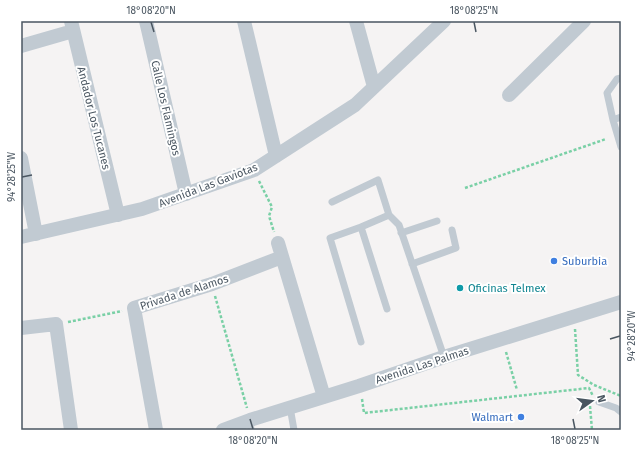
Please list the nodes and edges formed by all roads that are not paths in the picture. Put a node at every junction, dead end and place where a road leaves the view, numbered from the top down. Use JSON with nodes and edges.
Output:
{"nodes":[{"id":1,"x":146,"y":21,"type":"edge"},
{"id":2,"x":244,"y":21,"type":"edge"},
{"id":3,"x":356,"y":21,"type":"edge"},
{"id":4,"x":444,"y":21,"type":"edge"},
{"id":5,"x":584,"y":21,"type":"edge"},
{"id":6,"x":72,"y":26,"type":"edge"},
{"id":7,"x":21,"y":46,"type":"edge"},
{"id":8,"x":621,"y":78,"type":"edge"},
{"id":9,"x":374,"y":87,"type":"junction"},
{"id":10,"x":509,"y":95,"type":"dead end"},
{"id":11,"x":621,"y":117,"type":"edge"},
{"id":12,"x":613,"y":120,"type":"junction"},
{"id":13,"x":621,"y":147,"type":"edge"},
{"id":14,"x":276,"y":156,"type":"junction"},
{"id":15,"x":21,"y":158,"type":"edge"},
{"id":16,"x":186,"y":194,"type":"junction"},
{"id":17,"x":332,"y":202,"type":"dead end"},
{"id":18,"x":118,"y":215,"type":"junction"},
{"id":19,"x":389,"y":215,"type":"junction"},
{"id":20,"x":437,"y":221,"type":"dead end"},
{"id":21,"x":361,"y":227,"type":"junction"},
{"id":22,"x":452,"y":230,"type":"dead end"},
{"id":23,"x":401,"y":232,"type":"junction"},
{"id":24,"x":36,"y":234,"type":"junction"},
{"id":25,"x":21,"y":237,"type":"edge"},
{"id":26,"x":278,"y":243,"type":"dead end"},
{"id":27,"x":282,"y":257,"type":"junction"},
{"id":28,"x":412,"y":264,"type":"junction"},
{"id":29,"x":621,"y":302,"type":"edge"},
{"id":30,"x":387,"y":308,"type":"dead end"},
{"id":31,"x":21,"y":328,"type":"edge"},
{"id":32,"x":361,"y":342,"type":"dead end"},
{"id":33,"x":444,"y":357,"type":"junction"},
{"id":34,"x":324,"y":397,"type":"junction"},
{"id":35,"x":599,"y":399,"type":"road end"},
{"id":36,"x":288,"y":408,"type":"junction"},
{"id":37,"x":621,"y":412,"type":"edge"},
{"id":38,"x":251,"y":425,"type":"edge"},
{"id":39,"x":71,"y":430,"type":"edge"},
{"id":40,"x":156,"y":430,"type":"edge"},
{"id":41,"x":223,"y":430,"type":"edge"},
{"id":42,"x":289,"y":430,"type":"edge"},
{"id":43,"x":294,"y":430,"type":"edge"}],
"edges":[{"from":1,"to":16,"type":"street","name":"Calle Los Flamingos"},
{"from":2,"to":14,"type":"street"},
{"from":3,"to":9,"type":"street"},
{"from":4,"to":9,"type":"street","name":"Avenida Las Gaviotas"},
{"from":5,"to":10,"type":"street"},
{"from":6,"to":7,"type":"street"},
{"from":6,"to":18,"type":"street","name":"Andador Los Tucanes"},
{"from":8,"to":12,"type":"lane"},
{"from":9,"to":14,"type":"street","name":"Avenida Las Gaviotas"},
{"from":11,"to":12,"type":"lane"},
{"from":12,"to":13,"type":"lane"},
{"from":14,"to":16,"type":"street","name":"Avenida Las Gaviotas"},
{"from":15,"to":24,"type":"street"},
{"from":16,"to":18,"type":"street","name":"Avenida Las Gaviotas"},
{"from":17,"to":19,"type":"lane"},
{"from":18,"to":24,"type":"street","name":"Avenida Las Gaviotas"},
{"from":19,"to":21,"type":"lane"},
{"from":19,"to":23,"type":"lane"},
{"from":20,"to":23,"type":"lane"},
{"from":21,"to":30,"type":"lane"},
{"from":21,"to":32,"type":"lane"},
{"from":22,"to":28,"type":"lane"},
{"from":23,"to":28,"type":"lane"},
{"from":24,"to":25,"type":"street","name":"Avenida Las Gaviotas"},
{"from":26,"to":27,"type":"street"},
{"from":27,"to":34,"type":"street"},
{"from":27,"to":40,"type":"street","name":"Privada de Alamos"},
{"from":28,"to":33,"type":"lane"},
{"from":29,"to":33,"type":"street","name":"Avenida Las Palmas"},
{"from":31,"to":39,"type":"street"},
{"from":33,"to":34,"type":"street","name":"Avenida Las Palmas"},
{"from":34,"to":36,"type":"street","name":"Avenida Las Palmas"},
{"from":35,"to":37,"type":"lane"},
{"from":36,"to":38,"type":"street","name":"Avenida Las Palmas"},
{"from":36,"to":42,"type":"lane"},
{"from":36,"to":43,"type":"lane"},
{"from":38,"to":41,"type":"street","name":"Avenida Las Palmas"}]}
